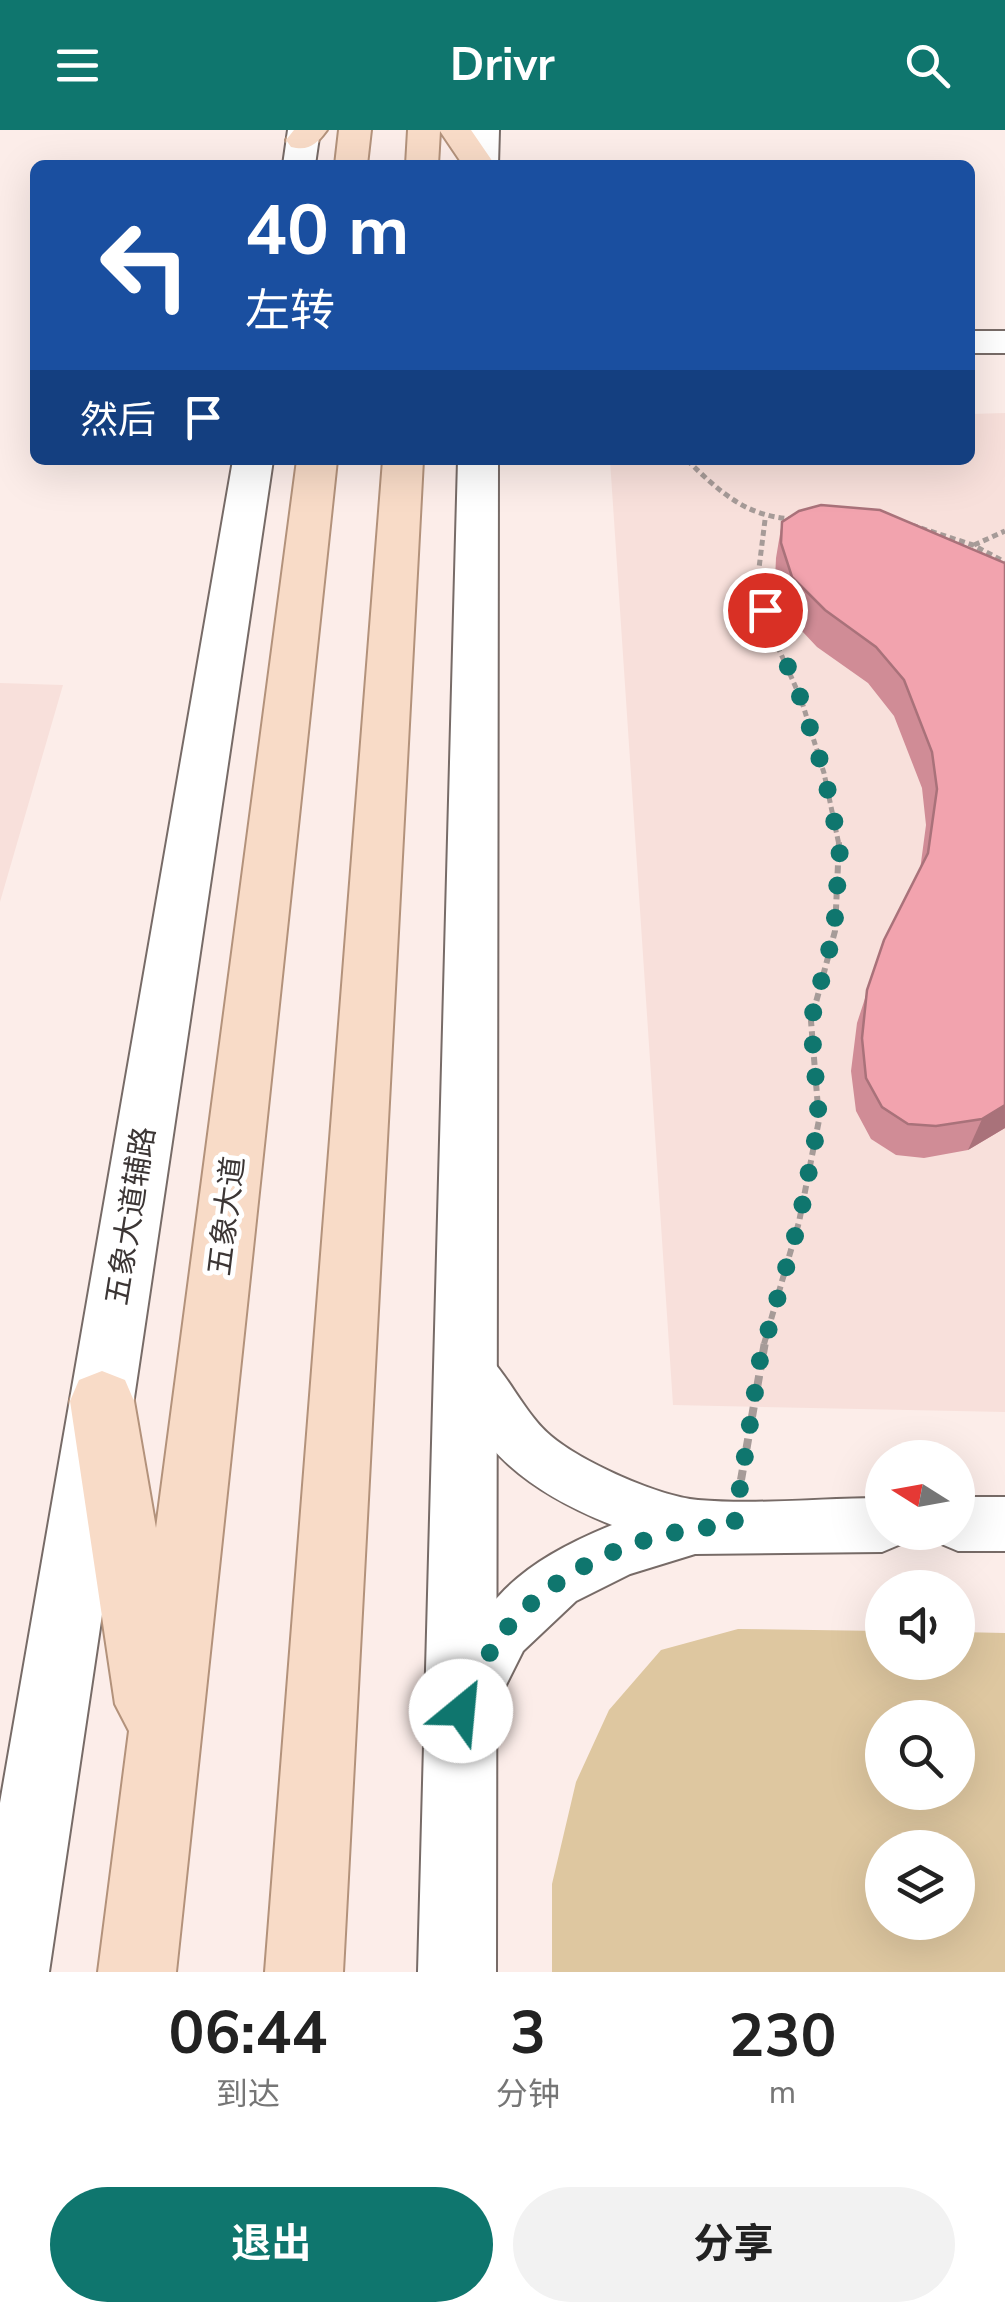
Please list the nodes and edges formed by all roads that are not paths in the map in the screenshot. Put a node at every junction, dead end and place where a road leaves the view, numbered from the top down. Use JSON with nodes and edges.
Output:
{"nodes":[{"id":1,"x":355,"y":130,"type":"edge"},
{"id":2,"x":424,"y":130,"type":"edge"},
{"id":3,"x":456,"y":130,"type":"edge"},
{"id":4,"x":483,"y":130,"type":"edge"},
{"id":5,"x":352,"y":160,"type":"edge"},
{"id":6,"x":422,"y":160,"type":"edge"},
{"id":7,"x":477,"y":160,"type":"edge"},
{"id":8,"x":481,"y":160,"type":"edge"},
{"id":9,"x":975,"y":342,"type":"edge"},
{"id":10,"x":1005,"y":342,"type":"edge"},
{"id":11,"x":1005,"y":374,"type":"edge"},
{"id":12,"x":975,"y":375,"type":"edge"},
{"id":13,"x":252,"y":465,"type":"edge"},
{"id":14,"x":315,"y":465,"type":"edge"},
{"id":15,"x":403,"y":465,"type":"edge"},
{"id":16,"x":478,"y":465,"type":"edge"},
{"id":17,"x":466,"y":1365,"type":"junction"},
{"id":18,"x":102,"y":1401,"type":"junction"},
{"id":19,"x":975,"y":1524,"type":"edge"},
{"id":20,"x":1005,"y":1524,"type":"edge"},
{"id":21,"x":865,"y":1525,"type":"edge"},
{"id":22,"x":714,"y":1526,"type":"junction"},
{"id":23,"x":461,"y":1711,"type":"junction"},
{"id":24,"x":162,"y":1768,"type":"junction"},
{"id":25,"x":10,"y":1972,"type":"edge"},
{"id":26,"x":138,"y":1972,"type":"edge"},
{"id":27,"x":304,"y":1972,"type":"edge"},
{"id":28,"x":457,"y":1972,"type":"edge"}],
"edges":[{"from":1,"to":5,"type":"main road"},
{"from":2,"to":6,"type":"main road"},
{"from":3,"to":7,"type":"main road"},
{"from":4,"to":8,"type":"street"},
{"from":9,"to":10,"type":"street"},
{"from":11,"to":12,"type":"street"},
{"from":13,"to":18,"type":"street","name":"五象大道辅路"},
{"from":14,"to":24,"type":"main road","name":"五象大道"},
{"from":15,"to":27,"type":"main road"},
{"from":16,"to":17,"type":"street"},
{"from":17,"to":22,"type":"street"},
{"from":17,"to":23,"type":"street"},
{"from":18,"to":24,"type":"main road"},
{"from":18,"to":25,"type":"street","name":"五象大道辅路"},
{"from":19,"to":20,"type":"street"},
{"from":21,"to":22,"type":"street"},
{"from":22,"to":23,"type":"street"},
{"from":23,"to":28,"type":"street"},
{"from":24,"to":26,"type":"main road","name":"五象大道"}]}
